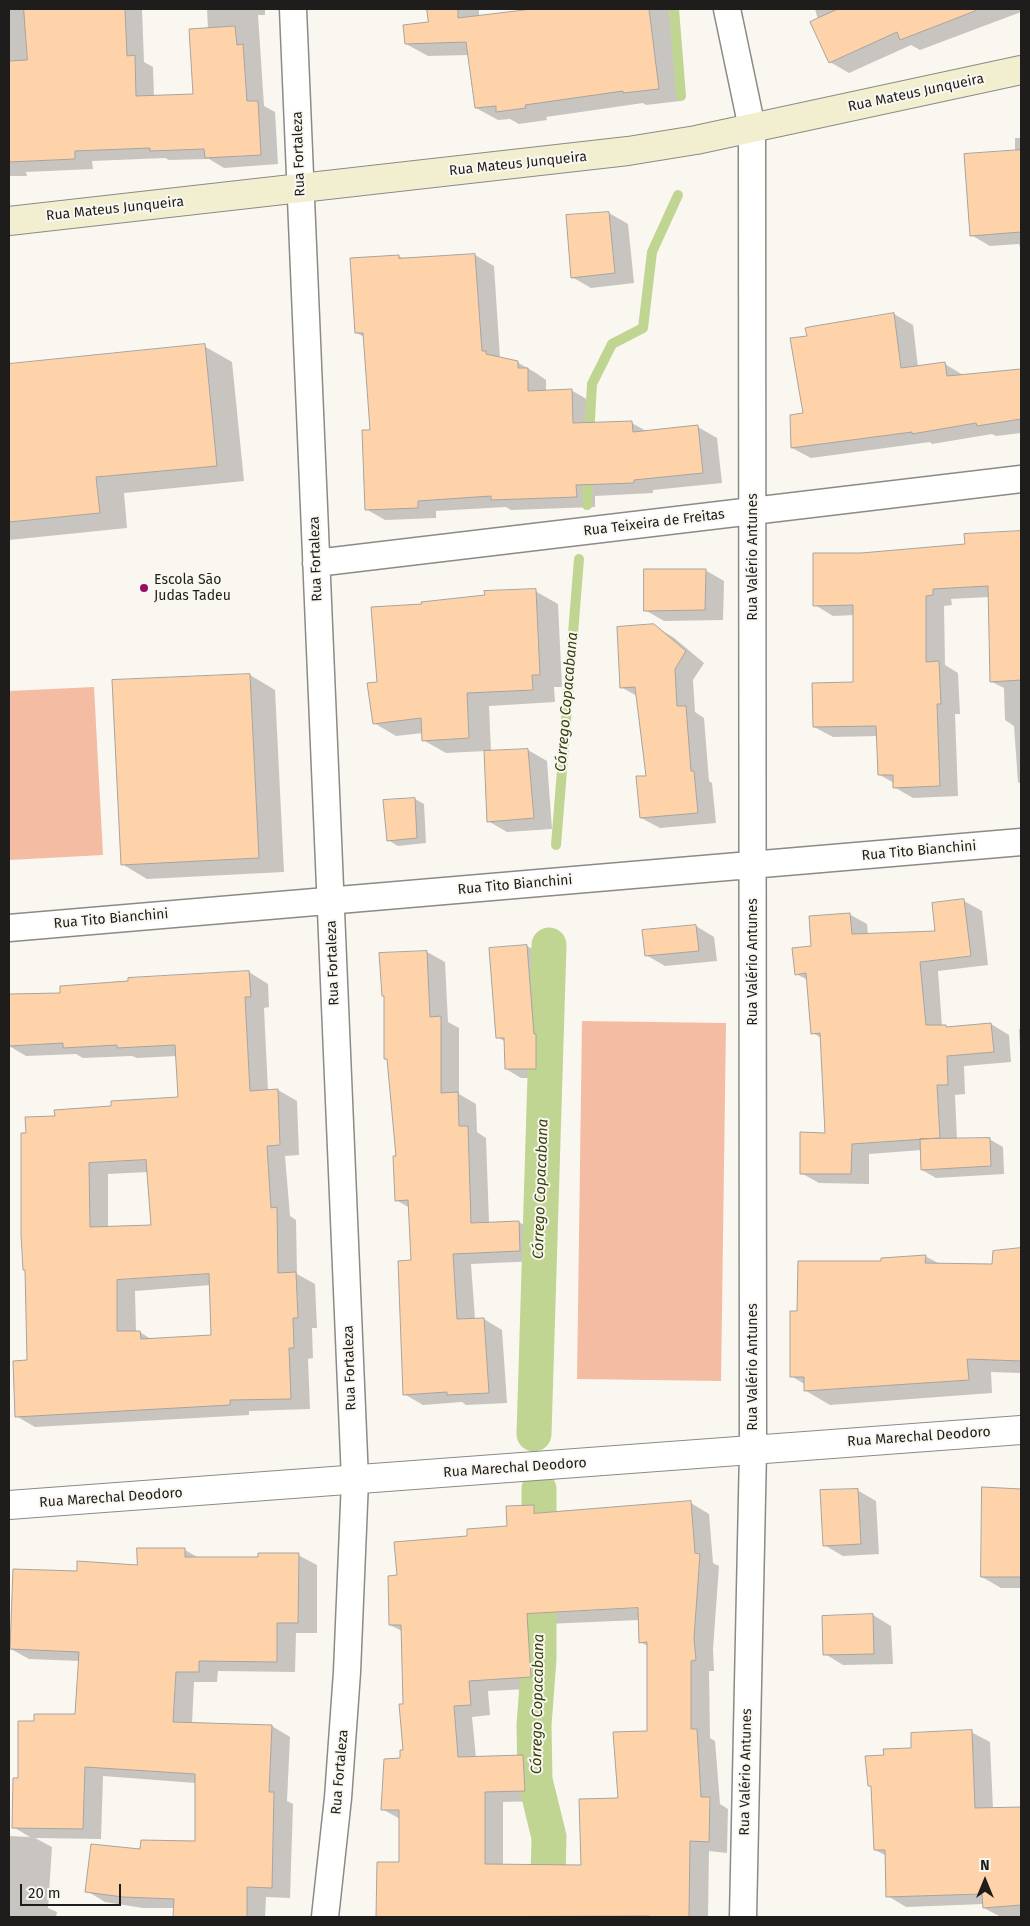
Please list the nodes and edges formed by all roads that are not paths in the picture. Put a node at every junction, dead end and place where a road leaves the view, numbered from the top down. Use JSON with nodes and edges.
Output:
{"nodes":[{"id":1,"x":293,"y":9,"type":"edge"},
{"id":2,"x":727,"y":9,"type":"edge"},
{"id":3,"x":1021,"y":70,"type":"edge"},
{"id":4,"x":752,"y":128,"type":"junction"},
{"id":5,"x":300,"y":188,"type":"junction"},
{"id":6,"x":9,"y":221,"type":"edge"},
{"id":7,"x":1021,"y":479,"type":"edge"},
{"id":8,"x":753,"y":511,"type":"junction"},
{"id":9,"x":316,"y":563,"type":"junction"},
{"id":10,"x":1021,"y":842,"type":"edge"},
{"id":11,"x":753,"y":865,"type":"junction"},
{"id":12,"x":330,"y":900,"type":"junction"},
{"id":13,"x":9,"y":928,"type":"edge"},
{"id":14,"x":1021,"y":1430,"type":"edge"},
{"id":15,"x":753,"y":1450,"type":"junction"},
{"id":16,"x":355,"y":1480,"type":"junction"},
{"id":17,"x":9,"y":1505,"type":"edge"},
{"id":18,"x":326,"y":1917,"type":"edge"},
{"id":19,"x":743,"y":1917,"type":"edge"}],
"edges":[{"from":1,"to":5,"type":"street","name":"Rua Fortaleza"},
{"from":2,"to":4,"type":"street","name":"Rua Valério Antunes"},
{"from":3,"to":4,"type":"main road","name":"Rua Mateus Junqueira"},
{"from":4,"to":5,"type":"main road","name":"Rua Mateus Junqueira"},
{"from":4,"to":8,"type":"street","name":"Rua Valério Antunes"},
{"from":5,"to":6,"type":"main road","name":"Rua Mateus Junqueira"},
{"from":5,"to":9,"type":"street","name":"Rua Fortaleza"},
{"from":7,"to":8,"type":"street","name":"Rua Teixeira de Freitas"},
{"from":8,"to":9,"type":"street","name":"Rua Teixeira de Freitas"},
{"from":8,"to":11,"type":"street","name":"Rua Valério Antunes"},
{"from":9,"to":12,"type":"street","name":"Rua Fortaleza"},
{"from":10,"to":11,"type":"street","name":"Rua Tito Bianchini"},
{"from":11,"to":12,"type":"street","name":"Rua Tito Bianchini"},
{"from":11,"to":15,"type":"street","name":"Rua Valério Antunes"},
{"from":12,"to":13,"type":"street","name":"Rua Tito Bianchini"},
{"from":12,"to":16,"type":"street","name":"Rua Fortaleza"},
{"from":14,"to":15,"type":"street","name":"Rua Marechal Deodoro"},
{"from":15,"to":16,"type":"street","name":"Rua Marechal Deodoro"},
{"from":15,"to":19,"type":"street","name":"Rua Valério Antunes"},
{"from":16,"to":17,"type":"street","name":"Rua Marechal Deodoro"},
{"from":16,"to":18,"type":"street","name":"Rua Fortaleza"}]}
